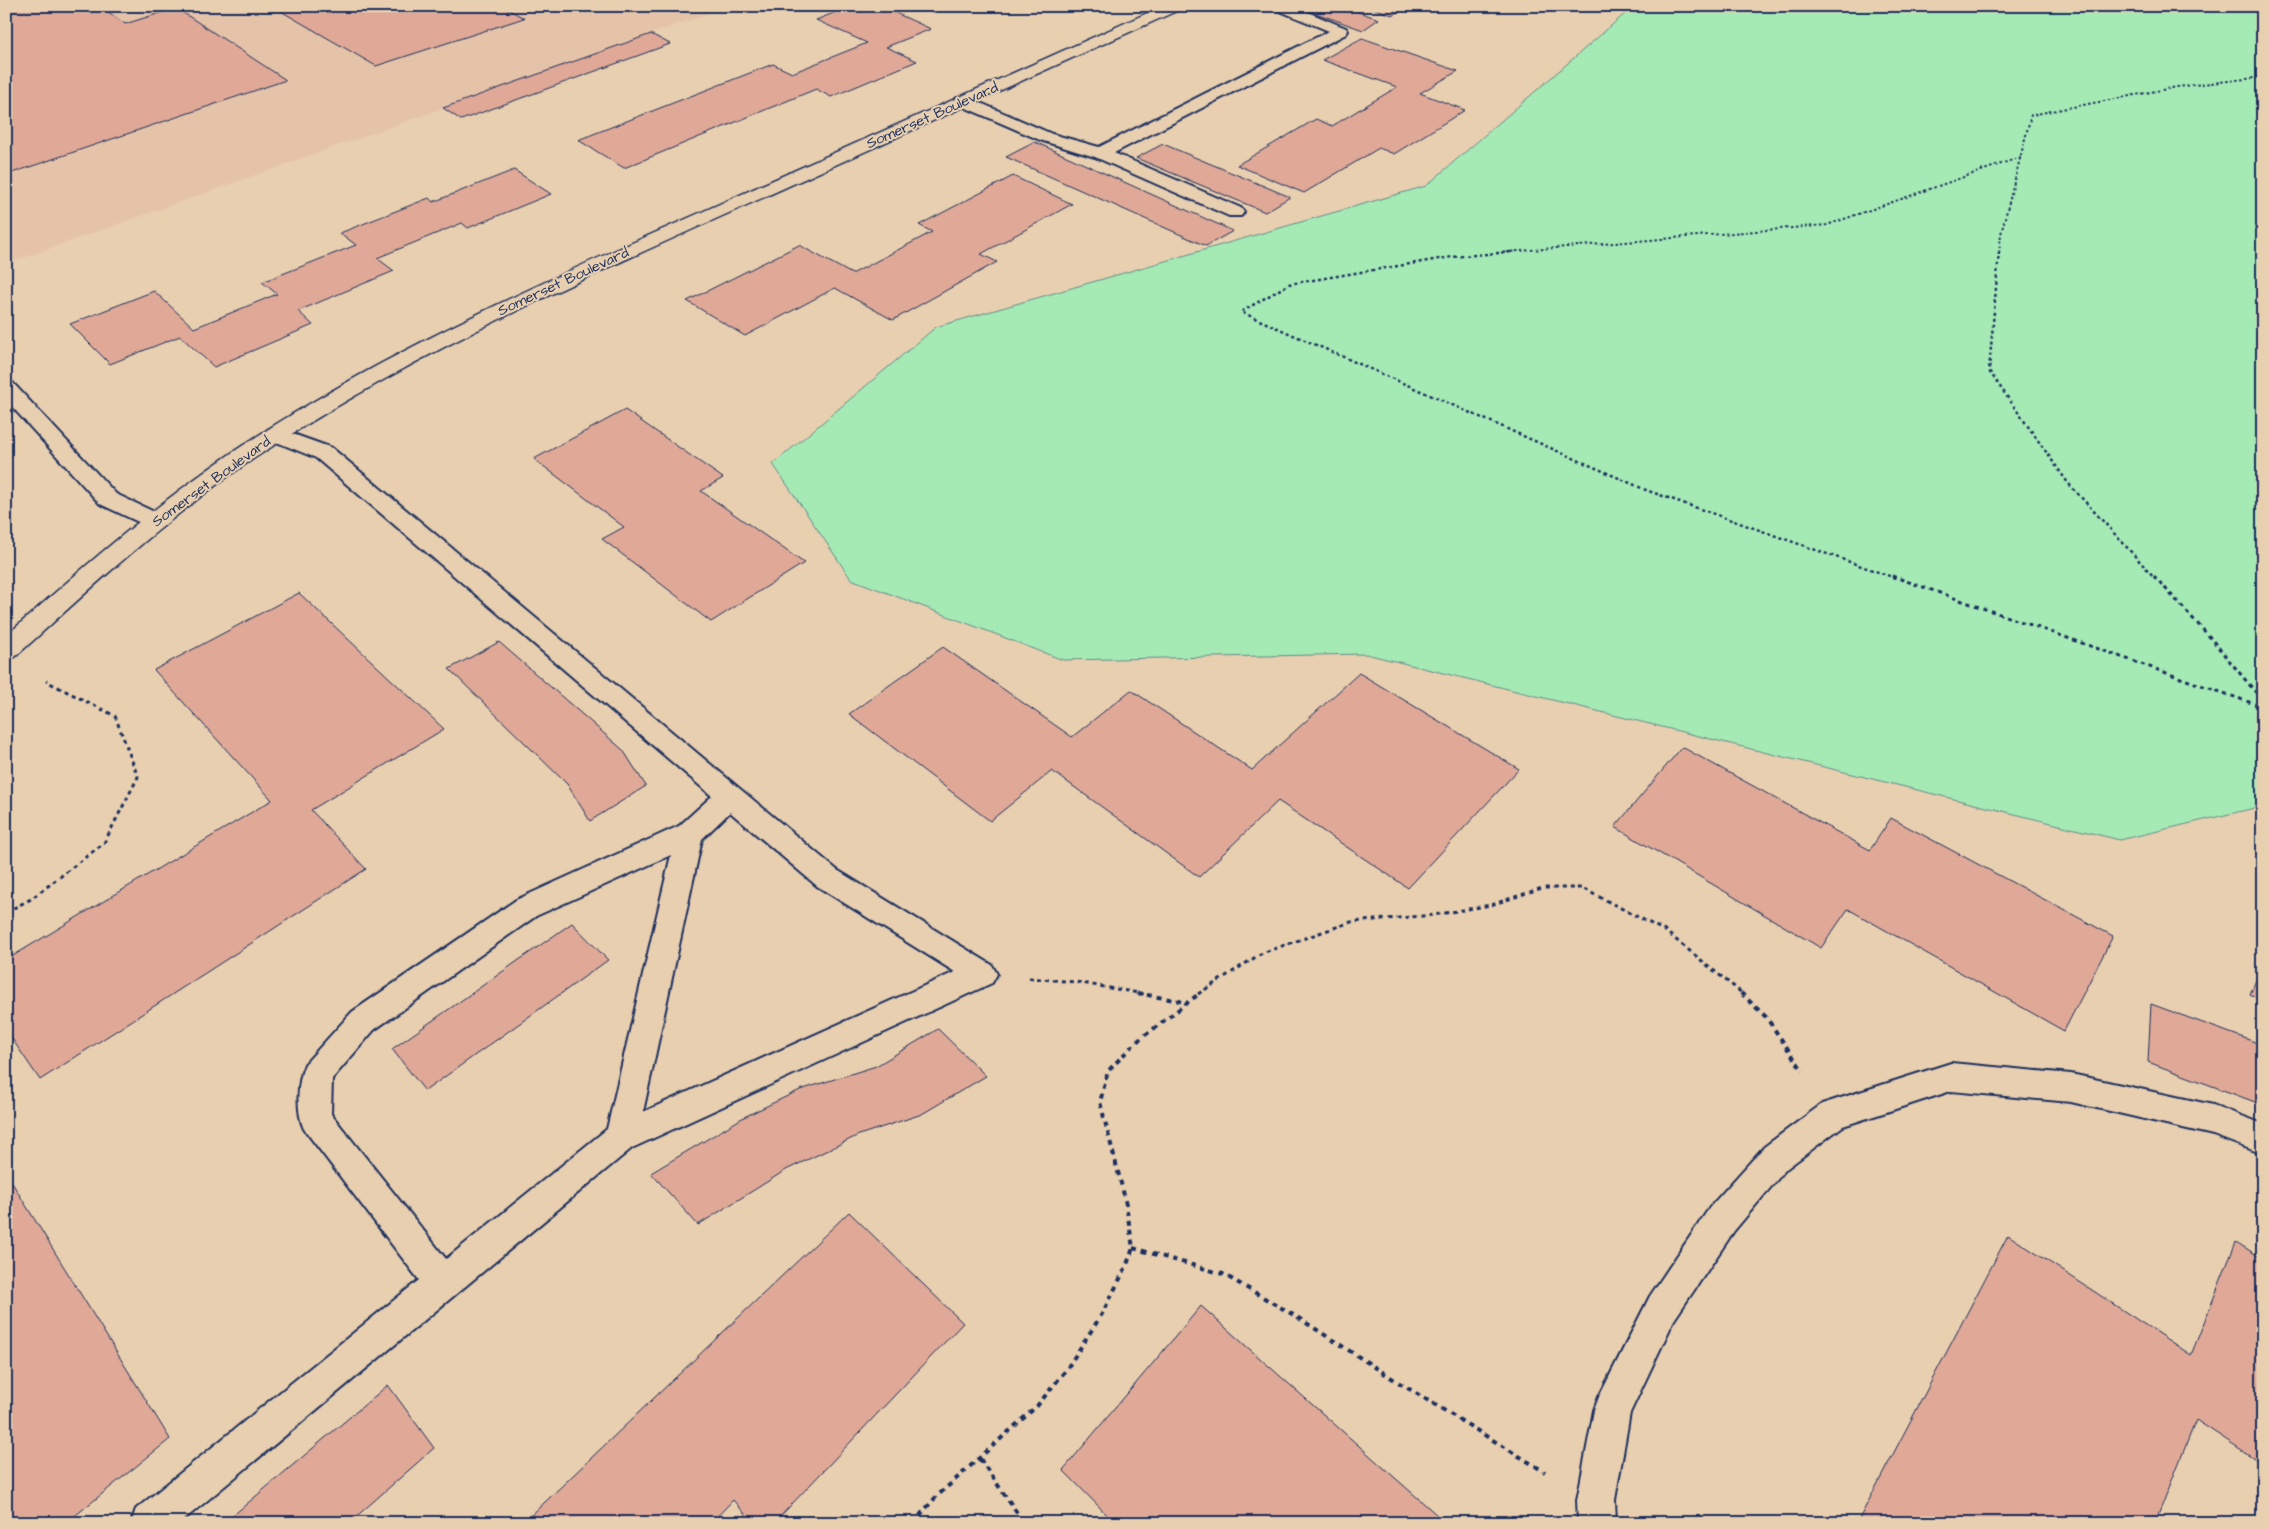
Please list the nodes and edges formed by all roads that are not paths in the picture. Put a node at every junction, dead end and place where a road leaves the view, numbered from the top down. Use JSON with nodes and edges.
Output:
{"nodes":[{"id":1,"x":1176,"y":6,"type":"edge"},
{"id":2,"x":1280,"y":6,"type":"edge"},
{"id":3,"x":962,"y":101,"type":"junction"},
{"id":4,"x":1101,"y":153,"type":"junction"},
{"id":5,"x":1235,"y":212,"type":"dead end"},
{"id":6,"x":6,"y":387,"type":"edge"},
{"id":7,"x":276,"y":434,"type":"junction"},
{"id":8,"x":155,"y":521,"type":"junction"},
{"id":9,"x":6,"y":651,"type":"edge"},
{"id":10,"x":728,"y":796,"type":"junction"},
{"id":11,"x":690,"y":834,"type":"junction"},
{"id":12,"x":621,"y":1137,"type":"junction"},
{"id":13,"x":2263,"y":1139,"type":"edge"},
{"id":14,"x":443,"y":1283,"type":"junction"},
{"id":15,"x":1597,"y":1511,"type":"edge"},
{"id":16,"x":150,"y":1523,"type":"edge"}],
"edges":[{"from":1,"to":3,"type":"street","name":"Somerset Boulevard"},
{"from":2,"to":4,"type":"lane"},
{"from":3,"to":4,"type":"lane"},
{"from":3,"to":7,"type":"street","name":"Somerset Boulevard"},
{"from":4,"to":5,"type":"lane"},
{"from":6,"to":8,"type":"lane"},
{"from":7,"to":8,"type":"street","name":"Somerset Boulevard"},
{"from":7,"to":10,"type":"lane"},
{"from":8,"to":9,"type":"street","name":"Somerset Boulevard"},
{"from":10,"to":11,"type":"lane"},
{"from":10,"to":12,"type":"lane"},
{"from":11,"to":12,"type":"lane"},
{"from":11,"to":14,"type":"lane"},
{"from":12,"to":14,"type":"lane"},
{"from":13,"to":15,"type":"lane"},
{"from":14,"to":16,"type":"lane"}]}
